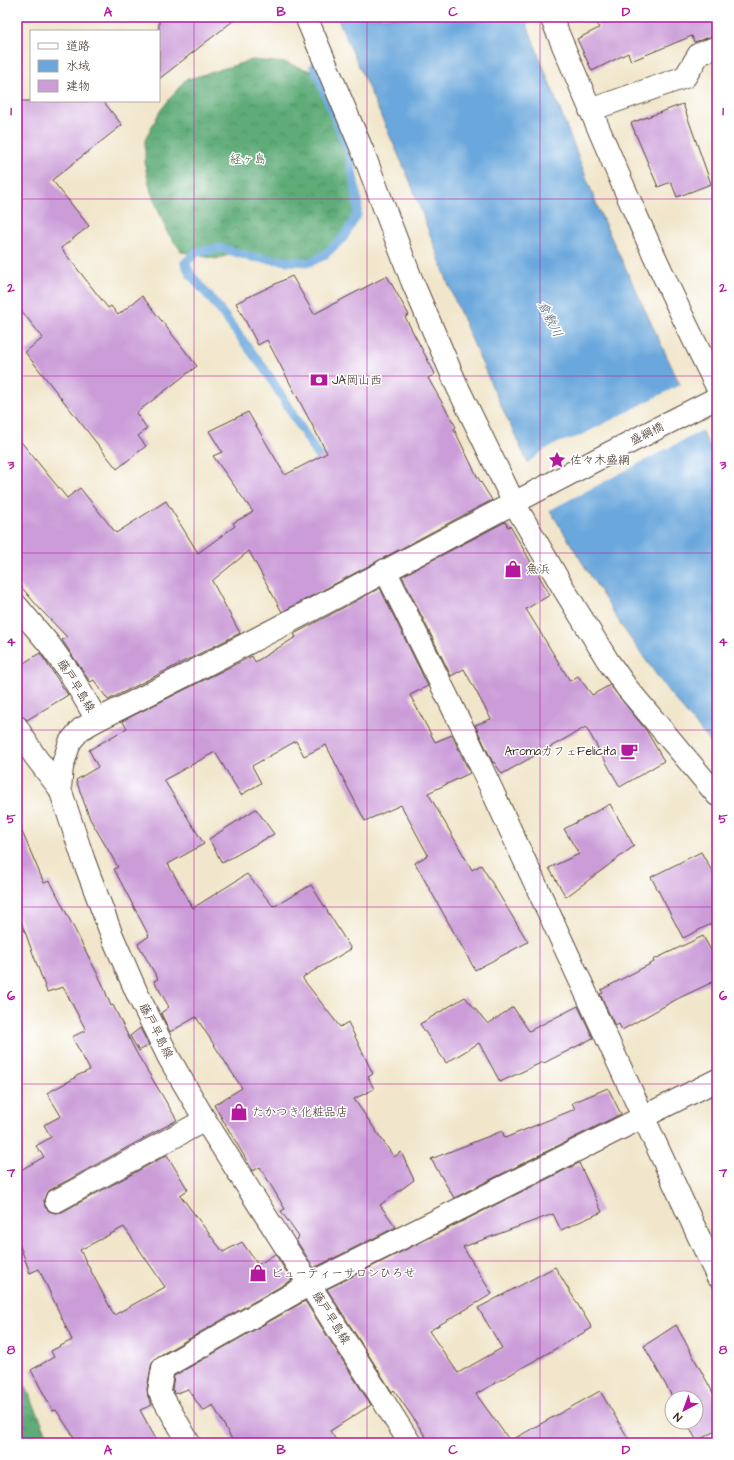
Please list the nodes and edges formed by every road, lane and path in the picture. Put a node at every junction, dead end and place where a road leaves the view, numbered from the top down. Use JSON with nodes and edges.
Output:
{"nodes":[{"id":1,"x":306,"y":17,"type":"edge"},
{"id":2,"x":551,"y":17,"type":"edge"},
{"id":3,"x":717,"y":47,"type":"edge"},
{"id":4,"x":590,"y":110,"type":"junction"},
{"id":5,"x":714,"y":396,"type":"edge"},
{"id":6,"x":518,"y":501,"type":"junction"},
{"id":7,"x":386,"y":570,"type":"junction"},
{"id":8,"x":17,"y":606,"type":"edge"},
{"id":9,"x":97,"y":720,"type":"junction"},
{"id":10,"x":17,"y":727,"type":"edge"},
{"id":11,"x":60,"y":789,"type":"junction"},
{"id":12,"x":717,"y":795,"type":"edge"},
{"id":13,"x":717,"y":1080,"type":"edge"},
{"id":14,"x":643,"y":1117,"type":"junction"},
{"id":15,"x":205,"y":1120,"type":"junction"},
{"id":16,"x":56,"y":1201,"type":"dead end"},
{"id":17,"x":717,"y":1276,"type":"edge"},
{"id":18,"x":310,"y":1284,"type":"junction"},
{"id":19,"x":189,"y":1443,"type":"edge"},
{"id":20,"x":410,"y":1443,"type":"edge"}],
"edges":[{"from":1,"to":6,"type":"street"},
{"from":2,"to":4,"type":"street"},
{"from":3,"to":4,"type":"street"},
{"from":4,"to":5,"type":"street"},
{"from":5,"to":6,"type":"street","name":"盛綱橋"},
{"from":6,"to":7,"type":"street","name":"盛綱橋"},
{"from":6,"to":12,"type":"street"},
{"from":7,"to":9,"type":"street","name":"盛綱橋"},
{"from":7,"to":14,"type":"street"},
{"from":8,"to":9,"type":"street","name":"藤戸早島線"},
{"from":9,"to":11,"type":"street","name":"藤戸早島線"},
{"from":10,"to":11,"type":"street"},
{"from":11,"to":15,"type":"street","name":"藤戸早島線"},
{"from":13,"to":14,"type":"street"},
{"from":14,"to":17,"type":"street"},
{"from":14,"to":18,"type":"street"},
{"from":15,"to":16,"type":"street"},
{"from":15,"to":18,"type":"street","name":"藤戸早島線"},
{"from":18,"to":19,"type":"street"},
{"from":18,"to":20,"type":"street","name":"藤戸早島線"}]}
